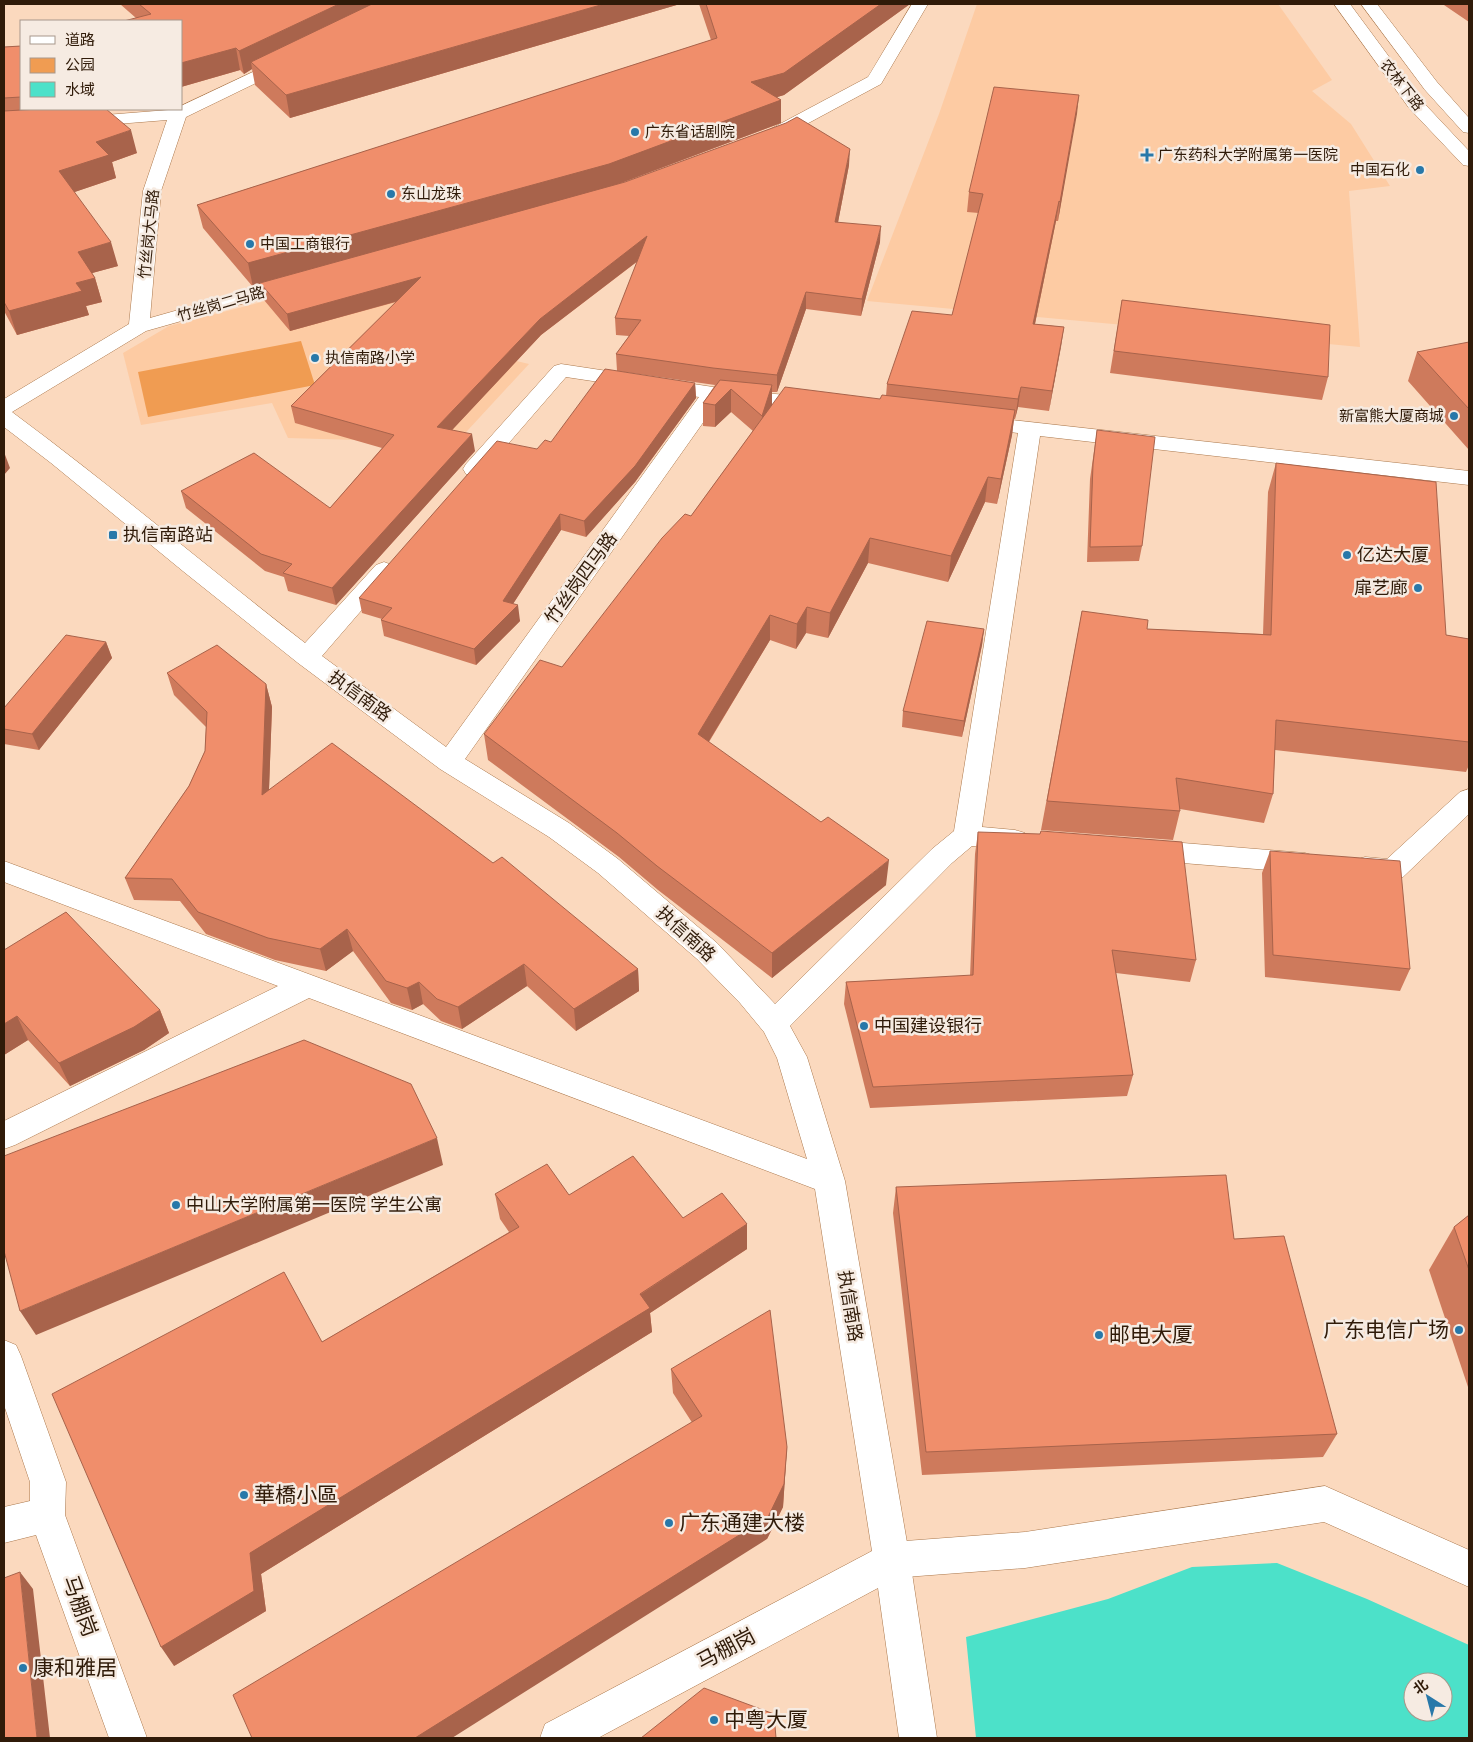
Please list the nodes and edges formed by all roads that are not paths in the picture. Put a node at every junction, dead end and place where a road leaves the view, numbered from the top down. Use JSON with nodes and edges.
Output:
{"nodes":[{"id":1,"x":920,"y":4,"type":"edge"},
{"id":2,"x":1342,"y":4,"type":"edge"},
{"id":3,"x":1369,"y":4,"type":"edge"},
{"id":4,"x":302,"y":53,"type":"edge"},
{"id":5,"x":105,"y":114,"type":"edge"},
{"id":6,"x":178,"y":114,"type":"junction"},
{"id":7,"x":4,"y":128,"type":"edge"},
{"id":8,"x":1469,"y":128,"type":"edge"},
{"id":9,"x":752,"y":143,"type":"edge"},
{"id":10,"x":1469,"y":161,"type":"edge"},
{"id":11,"x":318,"y":277,"type":"edge"},
{"id":12,"x":139,"y":327,"type":"junction"},
{"id":13,"x":712,"y":393,"type":"junction"},
{"id":14,"x":832,"y":406,"type":"edge"},
{"id":15,"x":4,"y":408,"type":"edge"},
{"id":16,"x":4,"y":417,"type":"edge"},
{"id":17,"x":961,"y":421,"type":"edge"},
{"id":18,"x":1030,"y":428,"type":"junction"},
{"id":19,"x":1469,"y":478,"type":"edge"},
{"id":20,"x":457,"y":488,"type":"edge"},
{"id":21,"x":398,"y":554,"type":"edge"},
{"id":22,"x":307,"y":657,"type":"junction"},
{"id":23,"x":450,"y":762,"type":"junction"},
{"id":24,"x":1469,"y":799,"type":"edge"},
{"id":25,"x":967,"y":836,"type":"junction"},
{"id":26,"x":1037,"y":842,"type":"edge"},
{"id":27,"x":1126,"y":848,"type":"edge"},
{"id":28,"x":4,"y":870,"type":"edge"},
{"id":29,"x":307,"y":985,"type":"junction"},
{"id":30,"x":774,"y":1024,"type":"junction"},
{"id":31,"x":4,"y":1136,"type":"edge"},
{"id":32,"x":829,"y":1181,"type":"junction"},
{"id":33,"x":4,"y":1356,"type":"edge"},
{"id":34,"x":46,"y":1515,"type":"junction"},
{"id":35,"x":4,"y":1525,"type":"edge"},
{"id":36,"x":892,"y":1560,"type":"junction"},
{"id":37,"x":1469,"y":1568,"type":"edge"},
{"id":38,"x":128,"y":1738,"type":"edge"},
{"id":39,"x":559,"y":1738,"type":"edge"},
{"id":40,"x":918,"y":1738,"type":"edge"}],
"edges":[{"from":1,"to":9,"type":"street"},
{"from":2,"to":10,"type":"street","name":"农林下路"},
{"from":3,"to":8,"type":"street","name":"农林下路"},
{"from":4,"to":6,"type":"street"},
{"from":5,"to":6,"type":"street"},
{"from":5,"to":7,"type":"street"},
{"from":6,"to":12,"type":"street","name":"竹丝岗大马路"},
{"from":11,"to":12,"type":"street","name":"竹丝岗二马路"},
{"from":12,"to":15,"type":"street","name":"竹丝岗二马路"},
{"from":13,"to":14,"type":"street"},
{"from":13,"to":20,"type":"street"},
{"from":13,"to":23,"type":"street","name":"竹丝岗四马路"},
{"from":16,"to":22,"type":"street","name":"执信南路"},
{"from":17,"to":18,"type":"street"},
{"from":18,"to":19,"type":"street"},
{"from":18,"to":25,"type":"street"},
{"from":21,"to":22,"type":"street"},
{"from":22,"to":23,"type":"street","name":"执信南路"},
{"from":23,"to":30,"type":"street","name":"执信南路"},
{"from":24,"to":27,"type":"street"},
{"from":25,"to":26,"type":"street"},
{"from":25,"to":30,"type":"street"},
{"from":28,"to":29,"type":"street"},
{"from":29,"to":31,"type":"street"},
{"from":29,"to":32,"type":"street"},
{"from":30,"to":32,"type":"street","name":"执信南路"},
{"from":32,"to":36,"type":"street","name":"执信南路"},
{"from":33,"to":34,"type":"street"},
{"from":34,"to":35,"type":"street"},
{"from":34,"to":38,"type":"street","name":"马棚岗"},
{"from":36,"to":37,"type":"street"},
{"from":36,"to":39,"type":"street","name":"马棚岗"},
{"from":36,"to":40,"type":"street","name":"执信南路"}]}
